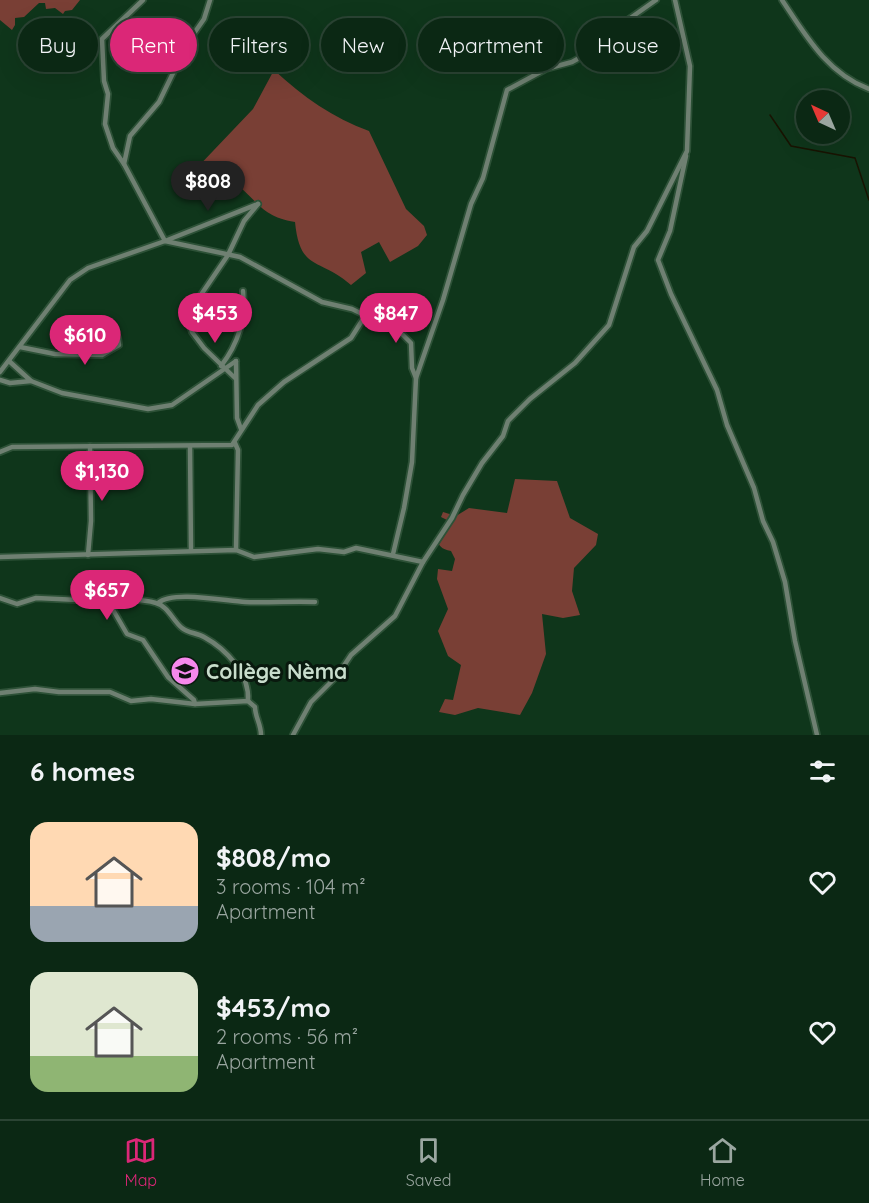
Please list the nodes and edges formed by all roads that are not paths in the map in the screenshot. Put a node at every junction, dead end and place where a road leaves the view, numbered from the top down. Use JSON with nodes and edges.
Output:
{"nodes":[{"id":1,"x":143,"y":0,"type":"edge"},
{"id":2,"x":210,"y":0,"type":"edge"},
{"id":3,"x":656,"y":0,"type":"edge"},
{"id":4,"x":675,"y":0,"type":"edge"},
{"id":5,"x":782,"y":0,"type":"edge"},
{"id":6,"x":869,"y":89,"type":"edge"},
{"id":7,"x":687,"y":151,"type":"junction"},
{"id":8,"x":124,"y":164,"type":"junction"},
{"id":9,"x":165,"y":241,"type":"junction"},
{"id":10,"x":228,"y":255,"type":"junction"},
{"id":11,"x":243,"y":291,"type":"dead end"},
{"id":12,"x":365,"y":315,"type":"junction"},
{"id":13,"x":118,"y":338,"type":"dead end"},
{"id":14,"x":20,"y":347,"type":"junction"},
{"id":15,"x":9,"y":361,"type":"junction"},
{"id":16,"x":222,"y":367,"type":"junction"},
{"id":17,"x":0,"y":372,"type":"edge"},
{"id":18,"x":235,"y":378,"type":"junction"},
{"id":19,"x":417,"y":378,"type":"junction"},
{"id":20,"x":0,"y":380,"type":"edge"},
{"id":21,"x":31,"y":381,"type":"junction"},
{"id":22,"x":241,"y":429,"type":"junction"},
{"id":23,"x":235,"y":443,"type":"junction"},
{"id":24,"x":90,"y":446,"type":"junction"},
{"id":25,"x":190,"y":447,"type":"junction"},
{"id":26,"x":0,"y":452,"type":"edge"},
{"id":27,"x":191,"y":550,"type":"junction"},
{"id":28,"x":236,"y":550,"type":"junction"},
{"id":29,"x":393,"y":554,"type":"junction"},
{"id":30,"x":88,"y":555,"type":"junction"},
{"id":31,"x":0,"y":556,"type":"edge"},
{"id":32,"x":423,"y":562,"type":"junction"},
{"id":33,"x":0,"y":598,"type":"edge"},
{"id":34,"x":100,"y":601,"type":"junction"},
{"id":35,"x":315,"y":602,"type":"dead end"},
{"id":36,"x":158,"y":603,"type":"junction"},
{"id":37,"x":0,"y":693,"type":"edge"},
{"id":38,"x":248,"y":701,"type":"junction"},
{"id":39,"x":195,"y":704,"type":"junction"},
{"id":40,"x":261,"y":735,"type":"edge"},
{"id":41,"x":293,"y":735,"type":"edge"},
{"id":42,"x":817,"y":735,"type":"edge"}],
"edges":[{"from":1,"to":8,"type":"street"},
{"from":2,"to":8,"type":"street"},
{"from":3,"to":19,"type":"street"},
{"from":4,"to":7,"type":"street"},
{"from":5,"to":6,"type":"street"},
{"from":7,"to":32,"type":"street"},
{"from":7,"to":42,"type":"street"},
{"from":8,"to":9,"type":"street"},
{"from":9,"to":10,"type":"street"},
{"from":9,"to":10,"type":"street"},
{"from":9,"to":14,"type":"street"},
{"from":10,"to":12,"type":"street"},
{"from":10,"to":16,"type":"street"},
{"from":11,"to":16,"type":"street"},
{"from":12,"to":19,"type":"street"},
{"from":12,"to":22,"type":"street"},
{"from":13,"to":14,"type":"street"},
{"from":14,"to":15,"type":"street"},
{"from":15,"to":17,"type":"street"},
{"from":15,"to":21,"type":"street"},
{"from":16,"to":18,"type":"street"},
{"from":16,"to":18,"type":"street"},
{"from":16,"to":21,"type":"street"},
{"from":18,"to":22,"type":"street"},
{"from":19,"to":29,"type":"street"},
{"from":20,"to":21,"type":"street"},
{"from":22,"to":23,"type":"street"},
{"from":23,"to":25,"type":"street"},
{"from":23,"to":28,"type":"street"},
{"from":24,"to":25,"type":"street"},
{"from":24,"to":26,"type":"street"},
{"from":24,"to":30,"type":"street"},
{"from":25,"to":27,"type":"street"},
{"from":27,"to":28,"type":"street"},
{"from":27,"to":30,"type":"street"},
{"from":28,"to":29,"type":"street"},
{"from":29,"to":32,"type":"street"},
{"from":30,"to":31,"type":"street"},
{"from":32,"to":41,"type":"street"},
{"from":33,"to":34,"type":"street"},
{"from":34,"to":36,"type":"street"},
{"from":34,"to":39,"type":"street"},
{"from":35,"to":36,"type":"street"},
{"from":36,"to":38,"type":"street"},
{"from":37,"to":39,"type":"street"},
{"from":38,"to":39,"type":"street"},
{"from":38,"to":40,"type":"street"}]}
